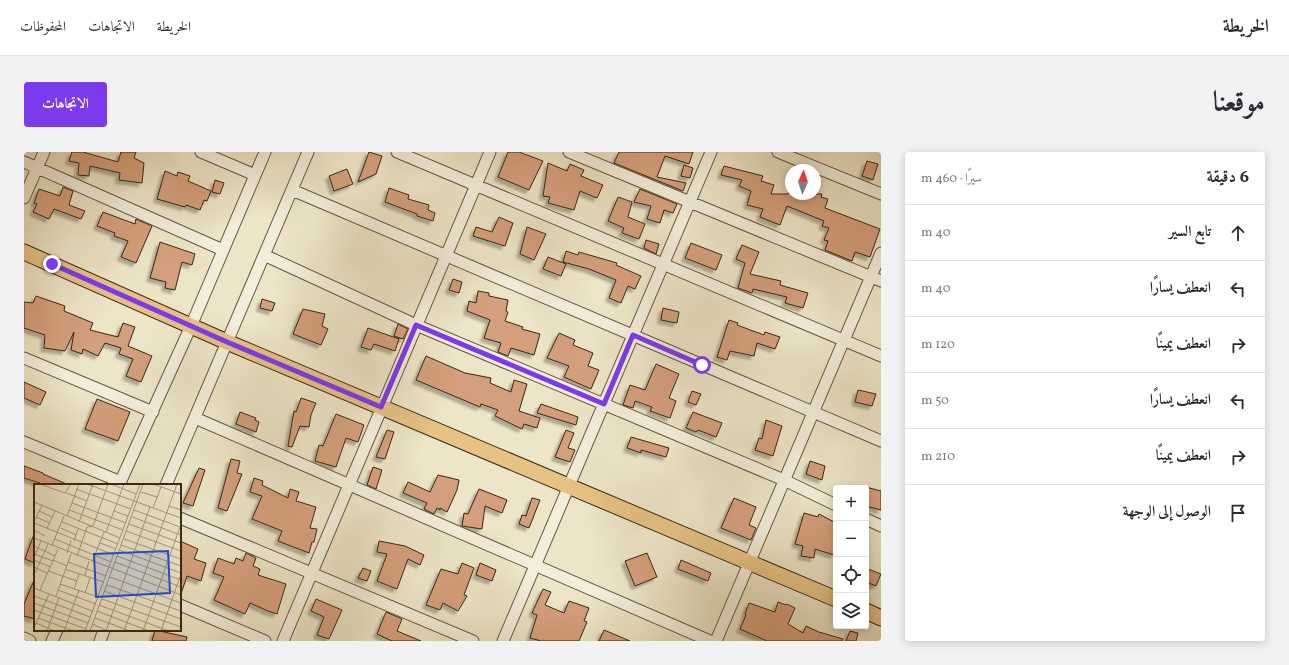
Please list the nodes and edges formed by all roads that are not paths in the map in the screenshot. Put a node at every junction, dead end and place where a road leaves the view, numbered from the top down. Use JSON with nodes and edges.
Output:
{"nodes":[{"id":1,"x":44,"y":152,"type":"edge"},
{"id":2,"x":201,"y":152,"type":"edge"},
{"id":3,"x":265,"y":152,"type":"edge"},
{"id":4,"x":308,"y":152,"type":"edge"},
{"id":5,"x":397,"y":152,"type":"edge"},
{"id":6,"x":490,"y":152,"type":"edge"},
{"id":7,"x":569,"y":152,"type":"edge"},
{"id":8,"x":711,"y":152,"type":"edge"},
{"id":9,"x":778,"y":152,"type":"edge"},
{"id":10,"x":24,"y":162,"type":"edge"},
{"id":11,"x":37,"y":168,"type":"junction"},
{"id":12,"x":255,"y":175,"type":"junction"},
{"id":13,"x":476,"y":185,"type":"junction"},
{"id":14,"x":292,"y":190,"type":"junction"},
{"id":15,"x":881,"y":194,"type":"edge"},
{"id":16,"x":24,"y":198,"type":"edge"},
{"id":17,"x":690,"y":202,"type":"junction"},
{"id":18,"x":223,"y":250,"type":"junction"},
{"id":19,"x":24,"y":252,"type":"edge"},
{"id":20,"x":881,"y":253,"type":"edge"},
{"id":21,"x":264,"y":255,"type":"junction"},
{"id":22,"x":446,"y":255,"type":"junction"},
{"id":23,"x":663,"y":264,"type":"junction"},
{"id":24,"x":876,"y":278,"type":"edge"},
{"id":25,"x":416,"y":325,"type":"junction"},
{"id":26,"x":191,"y":326,"type":"junction"},
{"id":27,"x":633,"y":335,"type":"junction"},
{"id":28,"x":844,"y":340,"type":"junction"},
{"id":29,"x":227,"y":342,"type":"junction"},
{"id":30,"x":881,"y":356,"type":"edge"},
{"id":31,"x":24,"y":358,"type":"edge"},
{"id":32,"x":604,"y":404,"type":"junction"},
{"id":33,"x":381,"y":407,"type":"junction"},
{"id":34,"x":153,"y":412,"type":"junction"},
{"id":35,"x":813,"y":412,"type":"junction"},
{"id":36,"x":195,"y":418,"type":"junction"},
{"id":37,"x":881,"y":441,"type":"edge"},
{"id":38,"x":24,"y":442,"type":"edge"},
{"id":39,"x":784,"y":480,"type":"junction"},
{"id":40,"x":120,"y":483,"type":"edge"},
{"id":41,"x":166,"y":484,"type":"edge"},
{"id":42,"x":348,"y":485,"type":"junction"},
{"id":43,"x":569,"y":486,"type":"junction"},
{"id":44,"x":833,"y":504,"type":"edge"},
{"id":45,"x":181,"y":518,"type":"edge"},
{"id":46,"x":869,"y":520,"type":"edge"},
{"id":47,"x":881,"y":526,"type":"edge"},
{"id":48,"x":749,"y":562,"type":"junction"},
{"id":49,"x":536,"y":565,"type":"junction"},
{"id":50,"x":312,"y":573,"type":"junction"},
{"id":51,"x":833,"y":598,"type":"edge"},
{"id":52,"x":181,"y":605,"type":"edge"},
{"id":53,"x":869,"y":613,"type":"edge"},
{"id":54,"x":881,"y":618,"type":"edge"},
{"id":55,"x":56,"y":631,"type":"edge"},
{"id":56,"x":104,"y":631,"type":"edge"},
{"id":57,"x":24,"y":638,"type":"edge"},
{"id":58,"x":30,"y":641,"type":"edge"},
{"id":59,"x":52,"y":641,"type":"edge"},
{"id":60,"x":100,"y":641,"type":"edge"},
{"id":61,"x":266,"y":641,"type":"edge"},
{"id":62,"x":283,"y":641,"type":"edge"},
{"id":63,"x":473,"y":641,"type":"edge"},
{"id":64,"x":503,"y":641,"type":"edge"},
{"id":65,"x":710,"y":641,"type":"edge"},
{"id":66,"x":716,"y":641,"type":"edge"}],
"edges":[{"from":1,"to":11,"type":"street"},
{"from":2,"to":12,"type":"street"},
{"from":3,"to":12,"type":"street"},
{"from":4,"to":14,"type":"street"},
{"from":5,"to":13,"type":"street"},
{"from":6,"to":13,"type":"street"},
{"from":7,"to":17,"type":"street"},
{"from":8,"to":17,"type":"street"},
{"from":9,"to":15,"type":"street"},
{"from":10,"to":11,"type":"street"},
{"from":11,"to":16,"type":"street"},
{"from":11,"to":18,"type":"street"},
{"from":12,"to":18,"type":"street"},
{"from":13,"to":22,"type":"street"},
{"from":13,"to":23,"type":"street"},
{"from":14,"to":21,"type":"street"},
{"from":14,"to":22,"type":"street"},
{"from":17,"to":23,"type":"street"},
{"from":17,"to":24,"type":"street"},
{"from":18,"to":26,"type":"street"},
{"from":19,"to":26,"type":"main road"},
{"from":20,"to":24,"type":"street"},
{"from":21,"to":25,"type":"street"},
{"from":21,"to":29,"type":"street"},
{"from":22,"to":25,"type":"street"},
{"from":22,"to":27,"type":"street"},
{"from":23,"to":27,"type":"street"},
{"from":23,"to":28,"type":"street"},
{"from":24,"to":28,"type":"street"},
{"from":25,"to":32,"type":"street"},
{"from":25,"to":33,"type":"street"},
{"from":26,"to":29,"type":"main road"},
{"from":26,"to":34,"type":"street"},
{"from":27,"to":32,"type":"street"},
{"from":27,"to":35,"type":"street"},
{"from":28,"to":30,"type":"street"},
{"from":28,"to":35,"type":"street"},
{"from":29,"to":33,"type":"main road"},
{"from":29,"to":36,"type":"street"},
{"from":31,"to":34,"type":"street"},
{"from":32,"to":39,"type":"street"},
{"from":32,"to":43,"type":"street"},
{"from":33,"to":42,"type":"street"},
{"from":33,"to":43,"type":"main road"},
{"from":34,"to":40,"type":"street"},
{"from":35,"to":37,"type":"street"},
{"from":35,"to":39,"type":"street"},
{"from":36,"to":41,"type":"street"},
{"from":36,"to":42,"type":"street"},
{"from":38,"to":40,"type":"street"},
{"from":39,"to":44,"type":"street"},
{"from":39,"to":48,"type":"street"},
{"from":42,"to":49,"type":"street"},
{"from":42,"to":50,"type":"street"},
{"from":43,"to":48,"type":"main road"},
{"from":43,"to":49,"type":"street"},
{"from":45,"to":50,"type":"street"},
{"from":46,"to":47,"type":"street"},
{"from":48,"to":51,"type":"main road"},
{"from":48,"to":66,"type":"street"},
{"from":49,"to":64,"type":"street"},
{"from":49,"to":65,"type":"street"},
{"from":50,"to":62,"type":"street"},
{"from":50,"to":63,"type":"street"},
{"from":52,"to":61,"type":"street"},
{"from":53,"to":54,"type":"main road"},
{"from":55,"to":59,"type":"street"},
{"from":56,"to":60,"type":"street"},
{"from":57,"to":58,"type":"street"}]}
